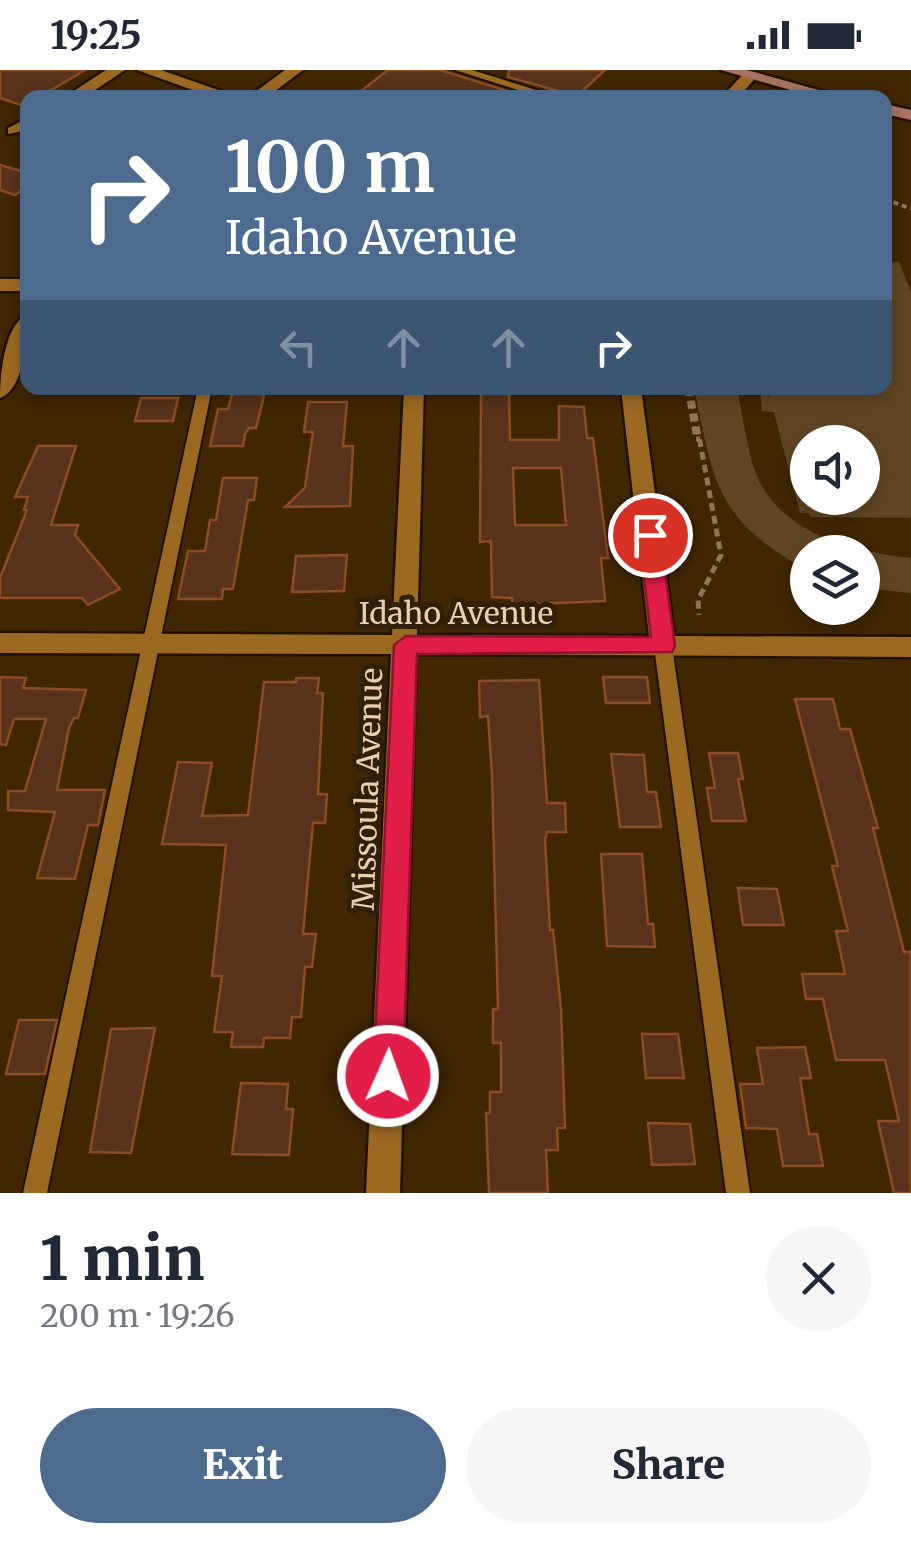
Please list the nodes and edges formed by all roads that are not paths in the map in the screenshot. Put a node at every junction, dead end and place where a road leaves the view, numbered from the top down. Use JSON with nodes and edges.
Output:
{"nodes":[{"id":1,"x":117,"y":70,"type":"edge"},
{"id":2,"x":145,"y":70,"type":"edge"},
{"id":3,"x":296,"y":70,"type":"edge"},
{"id":4,"x":460,"y":70,"type":"edge"},
{"id":5,"x":730,"y":70,"type":"edge"},
{"id":6,"x":750,"y":76,"type":"junction"},
{"id":7,"x":83,"y":90,"type":"edge"},
{"id":8,"x":208,"y":90,"type":"edge"},
{"id":9,"x":267,"y":90,"type":"edge"},
{"id":10,"x":529,"y":90,"type":"edge"},
{"id":11,"x":737,"y":90,"type":"edge"},
{"id":12,"x":807,"y":90,"type":"edge"},
{"id":13,"x":20,"y":340,"type":"edge"},
{"id":14,"x":0,"y":391,"type":"edge"},
{"id":15,"x":204,"y":395,"type":"edge"},
{"id":16,"x":414,"y":395,"type":"edge"},
{"id":17,"x":632,"y":395,"type":"edge"},
{"id":18,"x":0,"y":643,"type":"edge"},
{"id":19,"x":150,"y":644,"type":"junction"},
{"id":20,"x":406,"y":645,"type":"junction"},
{"id":21,"x":664,"y":646,"type":"junction"},
{"id":22,"x":909,"y":654,"type":"edge"},
{"id":23,"x":35,"y":1193,"type":"edge"},
{"id":24,"x":383,"y":1193,"type":"edge"},
{"id":25,"x":738,"y":1193,"type":"edge"}],
"edges":[{"from":1,"to":7,"type":"street"},
{"from":2,"to":8,"type":"street"},
{"from":3,"to":9,"type":"street"},
{"from":4,"to":10,"type":"lane"},
{"from":5,"to":6,"type":"street"},
{"from":6,"to":11,"type":"street"},
{"from":6,"to":12,"type":"street"},
{"from":13,"to":14,"type":"street"},
{"from":15,"to":19,"type":"lane"},
{"from":16,"to":20,"type":"street","name":"Missoula Avenue"},
{"from":17,"to":21,"type":"street"},
{"from":18,"to":19,"type":"street","name":"Idaho Avenue"},
{"from":19,"to":20,"type":"street","name":"Idaho Avenue"},
{"from":19,"to":23,"type":"lane"},
{"from":20,"to":21,"type":"street","name":"Idaho Avenue"},
{"from":20,"to":24,"type":"street","name":"Missoula Avenue"},
{"from":21,"to":22,"type":"street","name":"Idaho Avenue"},
{"from":21,"to":25,"type":"lane"}]}
